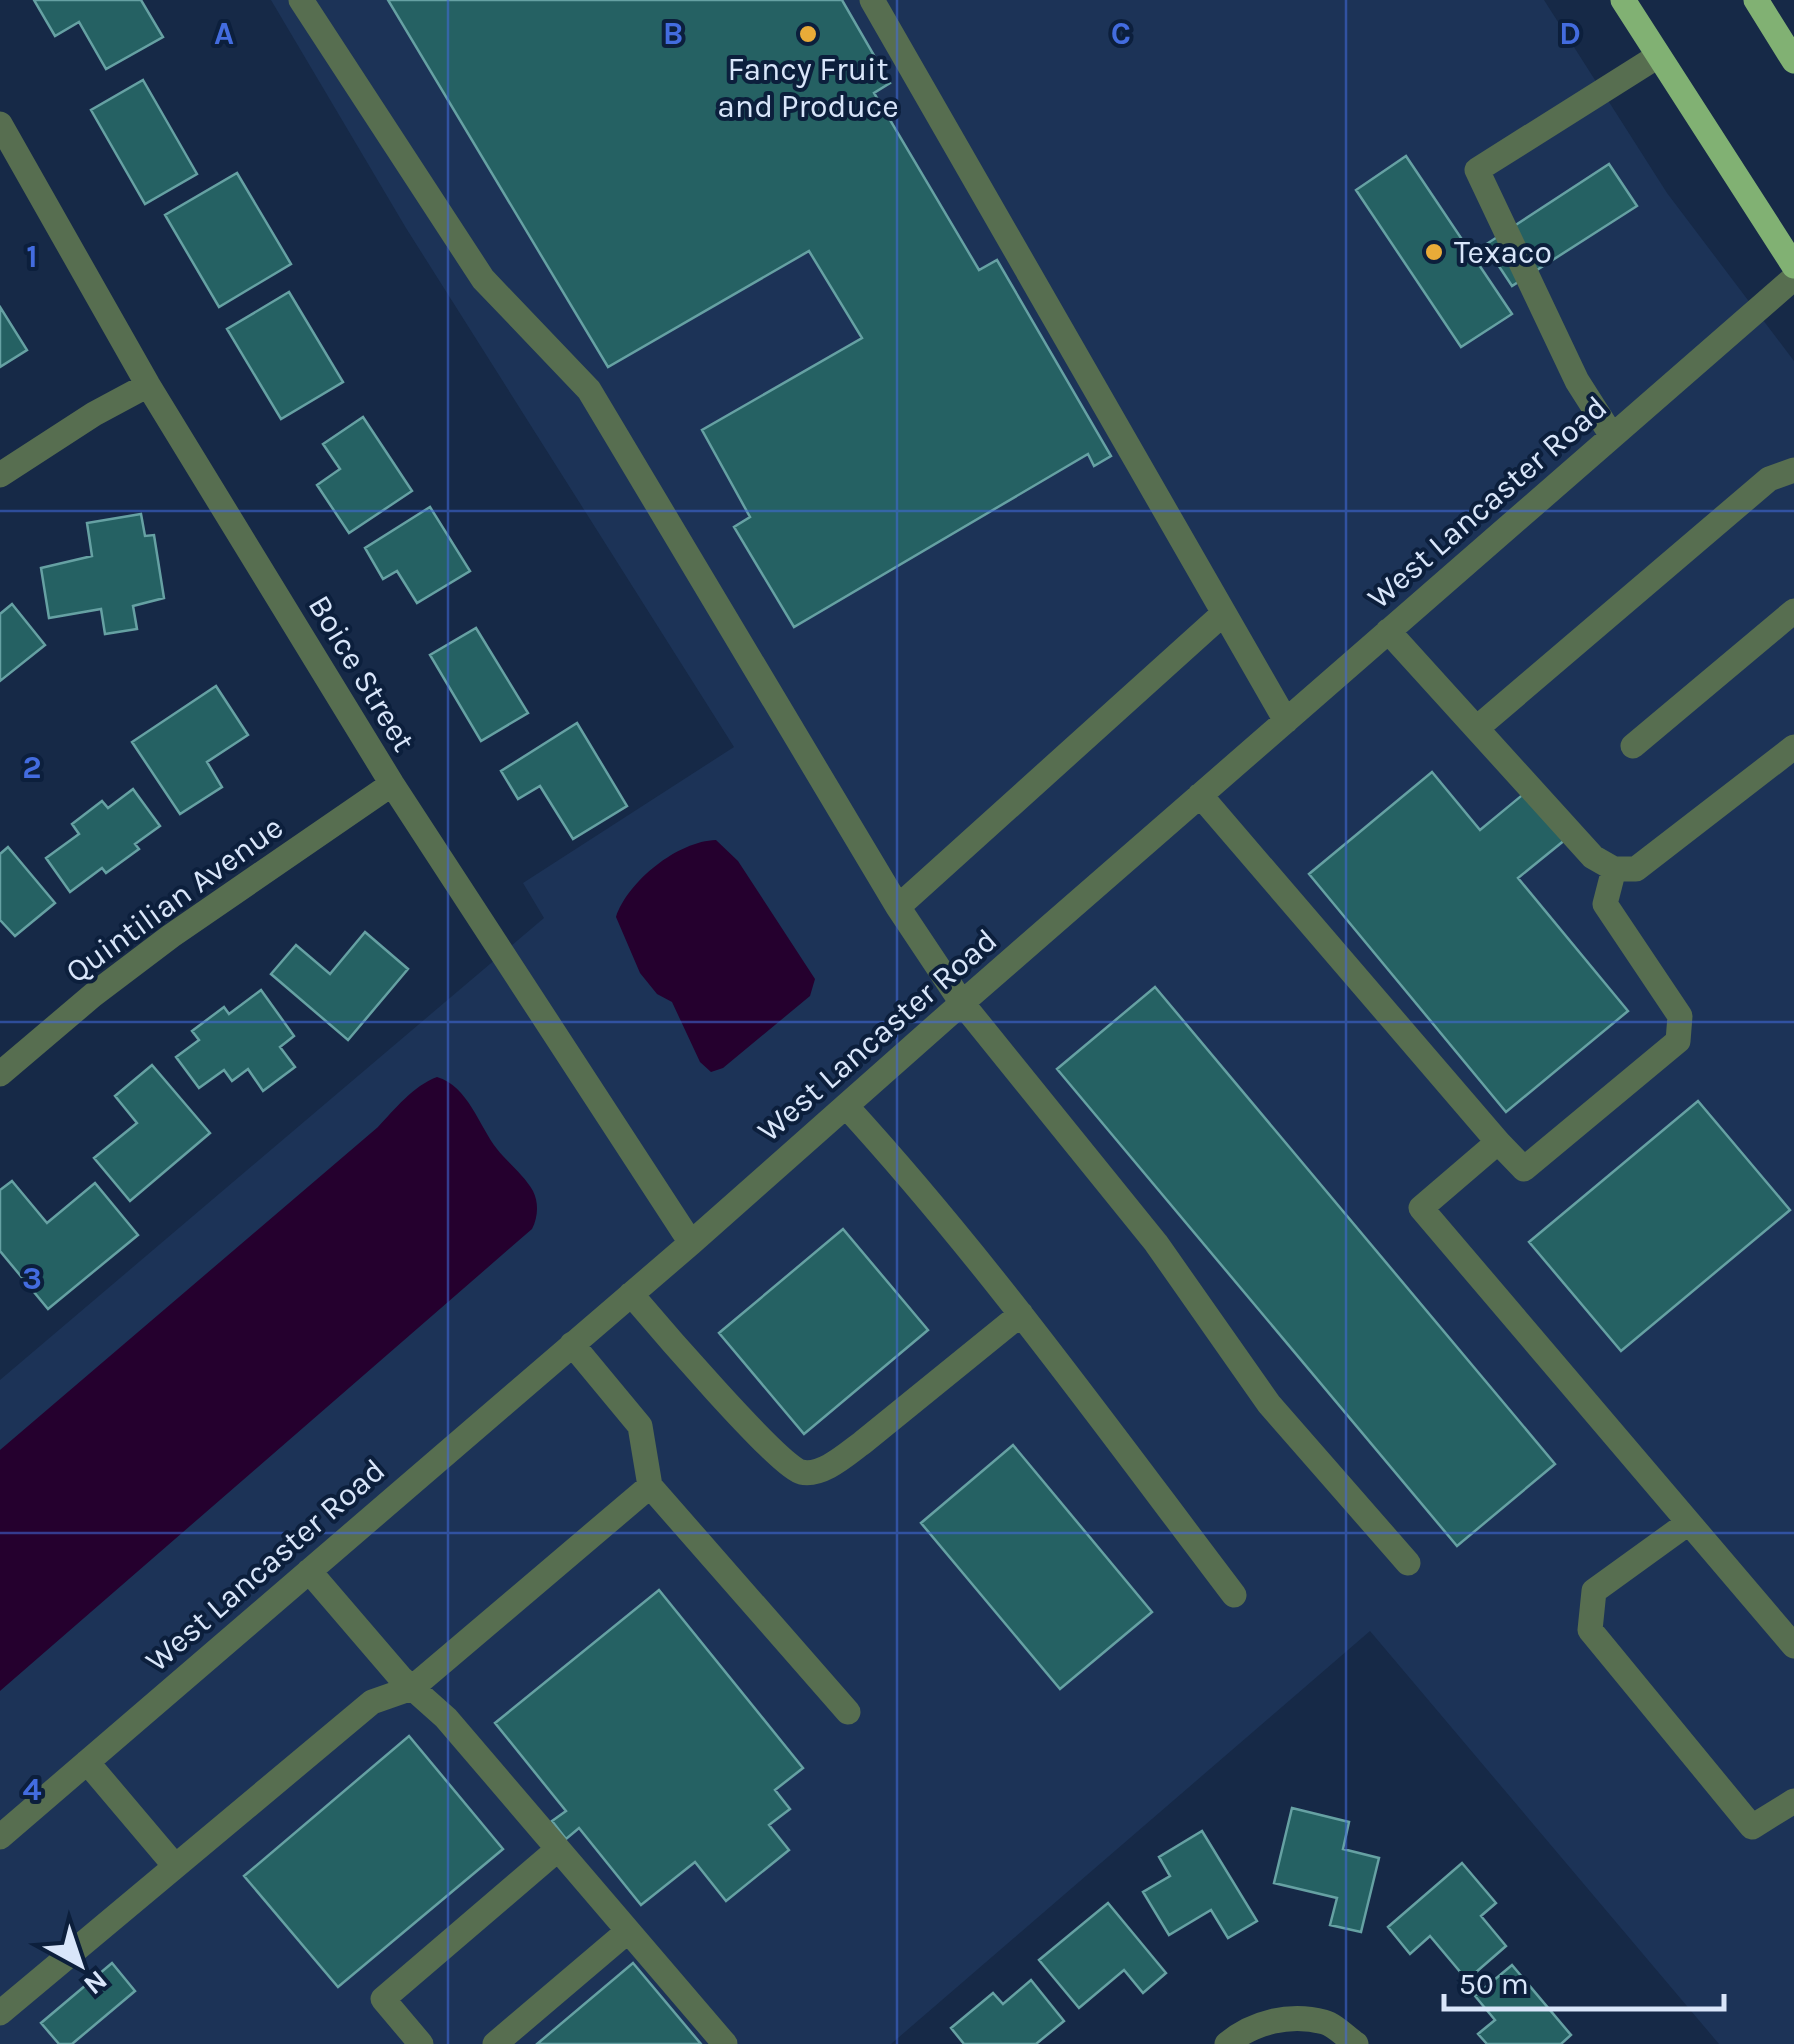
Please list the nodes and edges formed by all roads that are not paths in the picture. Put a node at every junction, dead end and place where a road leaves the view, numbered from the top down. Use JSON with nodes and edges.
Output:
{"nodes":[{"id":1,"x":301,"y":0,"type":"edge"},
{"id":2,"x":872,"y":0,"type":"edge"},
{"id":3,"x":1623,"y":0,"type":"edge"},
{"id":4,"x":1756,"y":0,"type":"edge"},
{"id":5,"x":1658,"y":56,"type":"junction"},
{"id":6,"x":1794,"y":61,"type":"edge"},
{"id":7,"x":0,"y":124,"type":"edge"},
{"id":8,"x":1794,"y":266,"type":"edge"},
{"id":9,"x":1794,"y":278,"type":"edge"},
{"id":10,"x":148,"y":385,"type":"junction"},
{"id":11,"x":1612,"y":436,"type":"junction"},
{"id":12,"x":1794,"y":470,"type":"edge"},
{"id":13,"x":0,"y":475,"type":"edge"},
{"id":14,"x":1794,"y":611,"type":"edge"},
{"id":15,"x":1224,"y":614,"type":"junction"},
{"id":16,"x":1388,"y":631,"type":"junction"},
{"id":17,"x":1286,"y":721,"type":"junction"},
{"id":18,"x":1476,"y":728,"type":"junction"},
{"id":19,"x":1633,"y":746,"type":"dead end"},
{"id":20,"x":1791,"y":755,"type":"edge"},
{"id":21,"x":392,"y":784,"type":"junction"},
{"id":22,"x":1200,"y":796,"type":"junction"},
{"id":23,"x":1614,"y":869,"type":"junction"},
{"id":24,"x":898,"y":908,"type":"junction"},
{"id":25,"x":962,"y":1003,"type":"junction"},
{"id":26,"x":0,"y":1074,"type":"edge"},
{"id":27,"x":846,"y":1106,"type":"junction"},
{"id":28,"x":1498,"y":1142,"type":"junction"},
{"id":29,"x":691,"y":1243,"type":"junction"},
{"id":30,"x":631,"y":1294,"type":"junction"},
{"id":31,"x":1021,"y":1314,"type":"junction"},
{"id":32,"x":572,"y":1344,"type":"junction"},
{"id":33,"x":650,"y":1486,"type":"junction"},
{"id":34,"x":1688,"y":1523,"type":"junction"},
{"id":35,"x":1408,"y":1562,"type":"dead end"},
{"id":36,"x":309,"y":1571,"type":"junction"},
{"id":37,"x":1234,"y":1595,"type":"dead end"},
{"id":38,"x":1794,"y":1646,"type":"edge"},
{"id":39,"x":412,"y":1688,"type":"junction"},
{"id":40,"x":848,"y":1712,"type":"dead end"},
{"id":41,"x":87,"y":1762,"type":"junction"},
{"id":42,"x":1794,"y":1801,"type":"edge"},
{"id":43,"x":0,"y":1836,"type":"edge"},
{"id":44,"x":558,"y":1850,"type":"junction"},
{"id":45,"x":175,"y":1866,"type":"junction"},
{"id":46,"x":628,"y":1930,"type":"junction"},
{"id":47,"x":0,"y":2013,"type":"edge"},
{"id":48,"x":420,"y":2044,"type":"edge"},
{"id":49,"x":495,"y":2044,"type":"edge"},
{"id":50,"x":725,"y":2044,"type":"edge"},
{"id":51,"x":1227,"y":2044,"type":"edge"},
{"id":52,"x":1356,"y":2044,"type":"edge"}],
"edges":[{"from":1,"to":24,"type":"street"},
{"from":2,"to":15,"type":"street"},
{"from":3,"to":5,"type":"main road"},
{"from":4,"to":6,"type":"main road"},
{"from":5,"to":8,"type":"main road"},
{"from":5,"to":11,"type":"street"},
{"from":7,"to":10,"type":"street","name":"Boice Street"},
{"from":9,"to":11,"type":"street","name":"West Lancaster Road"},
{"from":10,"to":13,"type":"street"},
{"from":10,"to":21,"type":"street","name":"Boice Street"},
{"from":11,"to":16,"type":"street","name":"West Lancaster Road"},
{"from":12,"to":18,"type":"street"},
{"from":14,"to":19,"type":"street"},
{"from":15,"to":17,"type":"street"},
{"from":15,"to":24,"type":"street"},
{"from":16,"to":17,"type":"street","name":"West Lancaster Road"},
{"from":16,"to":18,"type":"street"},
{"from":17,"to":22,"type":"street","name":"West Lancaster Road"},
{"from":18,"to":23,"type":"street"},
{"from":20,"to":23,"type":"street"},
{"from":21,"to":26,"type":"street","name":"Quintilian Avenue"},
{"from":21,"to":29,"type":"street","name":"Boice Street"},
{"from":22,"to":25,"type":"street","name":"West Lancaster Road"},
{"from":22,"to":28,"type":"street"},
{"from":23,"to":28,"type":"street"},
{"from":24,"to":25,"type":"street"},
{"from":25,"to":27,"type":"street","name":"West Lancaster Road"},
{"from":25,"to":35,"type":"street"},
{"from":27,"to":29,"type":"street","name":"West Lancaster Road"},
{"from":27,"to":31,"type":"street"},
{"from":28,"to":34,"type":"street"},
{"from":29,"to":30,"type":"street","name":"West Lancaster Road"},
{"from":30,"to":31,"type":"street"},
{"from":30,"to":32,"type":"street","name":"West Lancaster Road"},
{"from":31,"to":37,"type":"street"},
{"from":32,"to":33,"type":"street"},
{"from":32,"to":36,"type":"street","name":"West Lancaster Road"},
{"from":33,"to":39,"type":"street"},
{"from":33,"to":40,"type":"street"},
{"from":34,"to":38,"type":"street"},
{"from":34,"to":42,"type":"street"},
{"from":36,"to":39,"type":"street"},
{"from":36,"to":41,"type":"street","name":"West Lancaster Road"},
{"from":39,"to":44,"type":"street"},
{"from":39,"to":45,"type":"street"},
{"from":41,"to":43,"type":"street","name":"West Lancaster Road"},
{"from":41,"to":45,"type":"street"},
{"from":44,"to":46,"type":"street"},
{"from":44,"to":48,"type":"street"},
{"from":45,"to":47,"type":"street"},
{"from":46,"to":49,"type":"street"},
{"from":46,"to":50,"type":"street"},
{"from":51,"to":52,"type":"street"}]}
